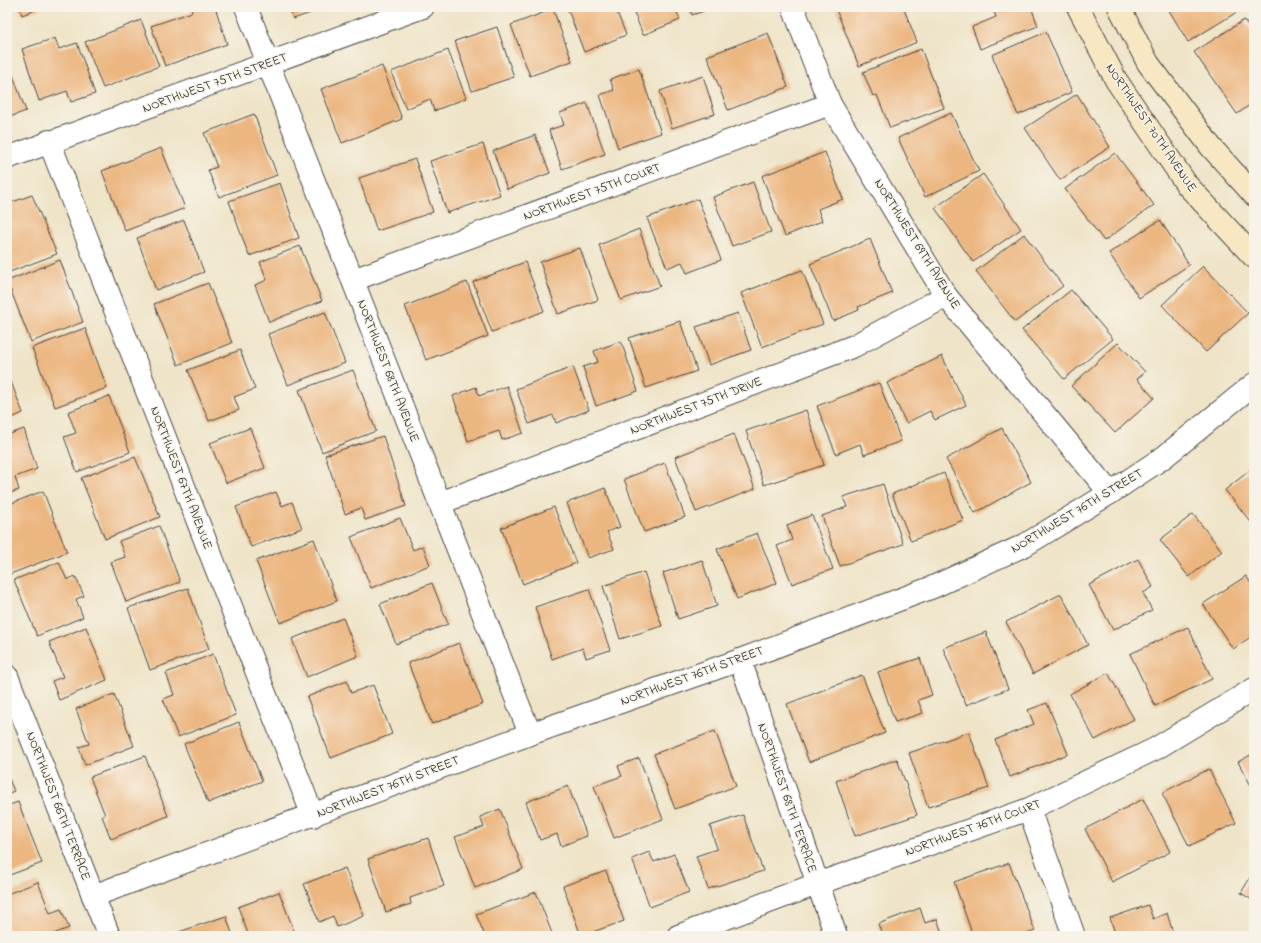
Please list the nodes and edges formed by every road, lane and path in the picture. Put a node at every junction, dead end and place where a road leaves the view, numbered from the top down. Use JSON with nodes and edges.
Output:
{"nodes":[{"id":1,"x":246,"y":7,"type":"edge"},
{"id":2,"x":423,"y":7,"type":"edge"},
{"id":3,"x":793,"y":7,"type":"edge"},
{"id":4,"x":1078,"y":7,"type":"edge"},
{"id":5,"x":1119,"y":7,"type":"edge"},
{"id":6,"x":268,"y":64,"type":"junction"},
{"id":7,"x":830,"y":104,"type":"junction"},
{"id":8,"x":49,"y":141,"type":"junction"},
{"id":9,"x":7,"y":158,"type":"edge"},
{"id":10,"x":1254,"y":195,"type":"edge"},
{"id":11,"x":1254,"y":257,"type":"edge"},
{"id":12,"x":353,"y":280,"type":"junction"},
{"id":13,"x":946,"y":296,"type":"junction"},
{"id":14,"x":1254,"y":384,"type":"edge"},
{"id":15,"x":1110,"y":493,"type":"junction"},
{"id":16,"x":440,"y":504,"type":"junction"},
{"id":17,"x":740,"y":660,"type":"junction"},
{"id":18,"x":7,"y":676,"type":"edge"},
{"id":19,"x":1254,"y":688,"type":"edge"},
{"id":20,"x":530,"y":734,"type":"junction"},
{"id":21,"x":1029,"y":809,"type":"junction"},
{"id":22,"x":313,"y":816,"type":"junction"},
{"id":23,"x":817,"y":884,"type":"junction"},
{"id":24,"x":93,"y":896,"type":"junction"},
{"id":25,"x":108,"y":936,"type":"edge"},
{"id":26,"x":678,"y":936,"type":"edge"},
{"id":27,"x":836,"y":936,"type":"edge"},
{"id":28,"x":1074,"y":936,"type":"edge"}],
"edges":[{"from":1,"to":6,"type":"street","name":"NORTHWEST 68TH AVENUE"},
{"from":2,"to":6,"type":"street","name":"NORTHWEST 75TH STREET"},
{"from":3,"to":7,"type":"street","name":"NORTHWEST 69TH AVENUE"},
{"from":4,"to":11,"type":"street","name":"NORTHWEST 70TH AVENUE"},
{"from":5,"to":10,"type":"street"},
{"from":6,"to":8,"type":"street","name":"NORTHWEST 75TH STREET"},
{"from":6,"to":12,"type":"street","name":"NORTHWEST 68TH AVENUE"},
{"from":7,"to":12,"type":"street","name":"NORTHWEST 75TH COURT"},
{"from":7,"to":13,"type":"street","name":"NORTHWEST 69TH AVENUE"},
{"from":8,"to":9,"type":"street","name":"NORTHWEST 75TH STREET"},
{"from":8,"to":22,"type":"street","name":"NORTHWEST 67TH AVENUE"},
{"from":12,"to":16,"type":"street","name":"NORTHWEST 68TH AVENUE"},
{"from":13,"to":15,"type":"street","name":"NORTHWEST 69TH AVENUE"},
{"from":13,"to":16,"type":"street","name":"NORTHWEST 75TH DRIVE"},
{"from":14,"to":15,"type":"street","name":"NORTHWEST 76TH STREET"},
{"from":15,"to":17,"type":"street","name":"NORTHWEST 76TH STREET"},
{"from":16,"to":20,"type":"street","name":"NORTHWEST 68TH AVENUE"},
{"from":17,"to":20,"type":"street","name":"NORTHWEST 76TH STREET"},
{"from":17,"to":23,"type":"street","name":"NORTHWEST 68TH TERRACE"},
{"from":18,"to":24,"type":"street","name":"NORTHWEST 66TH TERRACE"},
{"from":19,"to":21,"type":"street","name":"NORTHWEST 76TH COURT"},
{"from":20,"to":22,"type":"street","name":"NORTHWEST 76TH STREET"},
{"from":21,"to":23,"type":"street","name":"NORTHWEST 76TH COURT"},
{"from":21,"to":28,"type":"street"},
{"from":22,"to":24,"type":"street","name":"NORTHWEST 76TH STREET"},
{"from":23,"to":26,"type":"street","name":"NORTHWEST 76TH COURT"},
{"from":23,"to":27,"type":"street","name":"NORTHWEST 68TH TERRACE"},
{"from":24,"to":25,"type":"street","name":"NORTHWEST 66TH TERRACE"}]}
